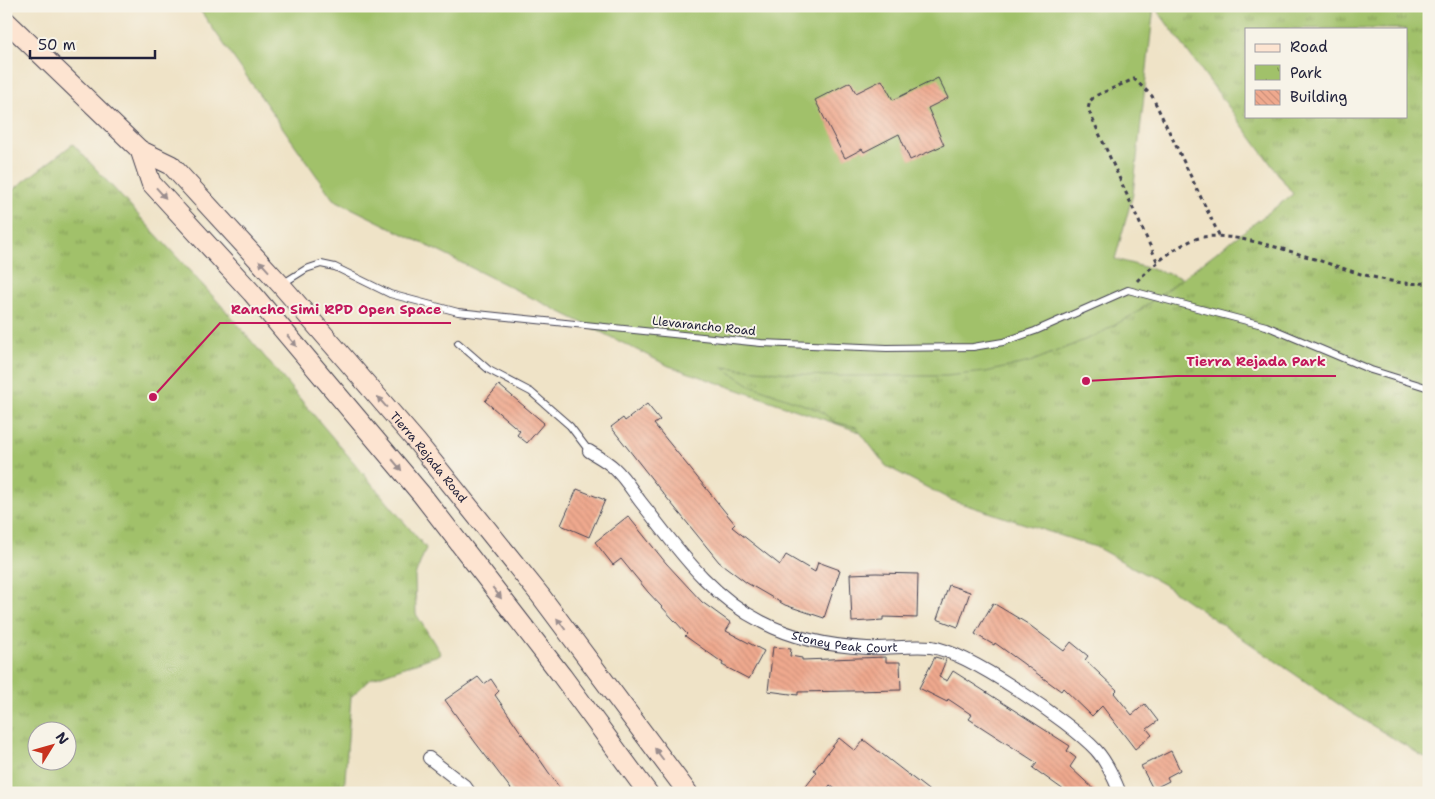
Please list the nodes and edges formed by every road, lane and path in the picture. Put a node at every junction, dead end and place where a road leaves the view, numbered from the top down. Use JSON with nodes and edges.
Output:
{"nodes":[{"id":1,"x":6,"y":21,"type":"edge"},
{"id":2,"x":140,"y":150,"type":"junction"},
{"id":3,"x":1220,"y":237,"type":"junction"},
{"id":4,"x":1157,"y":261,"type":"junction"},
{"id":5,"x":1429,"y":282,"type":"edge"},
{"id":6,"x":281,"y":285,"type":"junction"},
{"id":7,"x":1128,"y":290,"type":"junction"},
{"id":8,"x":458,"y":343,"type":"dead end"},
{"id":9,"x":1429,"y":388,"type":"edge"},
{"id":10,"x":590,"y":451,"type":"joint"},
{"id":11,"x":429,"y":758,"type":"dead end"},
{"id":12,"x":470,"y":793,"type":"edge"},
{"id":13,"x":648,"y":793,"type":"edge"},
{"id":14,"x":688,"y":793,"type":"edge"},
{"id":15,"x":1120,"y":793,"type":"edge"}],
"edges":[{"from":1,"to":2,"type":"main road","name":"Tierra Rejada Road"},
{"from":6,"to":2,"type":"main road","name":"Tierra Rejada Road","one_way":true},
{"from":2,"to":13,"type":"main road","name":"Tierra Rejada Road","one_way":true},
{"from":3,"to":4,"type":"path"},
{"from":3,"to":4,"type":"path"},
{"from":3,"to":5,"type":"path"},
{"from":4,"to":7,"type":"path"},
{"from":6,"to":7,"type":"lane","name":"Llevarancho Road"},
{"from":14,"to":6,"type":"main road","name":"Tierra Rejada Road","one_way":true},
{"from":7,"to":9,"type":"lane"},
{"from":8,"to":10,"type":"lane"},
{"from":10,"to":15,"type":"street","name":"Stoney Peak Court"},
{"from":11,"to":12,"type":"street"}]}
